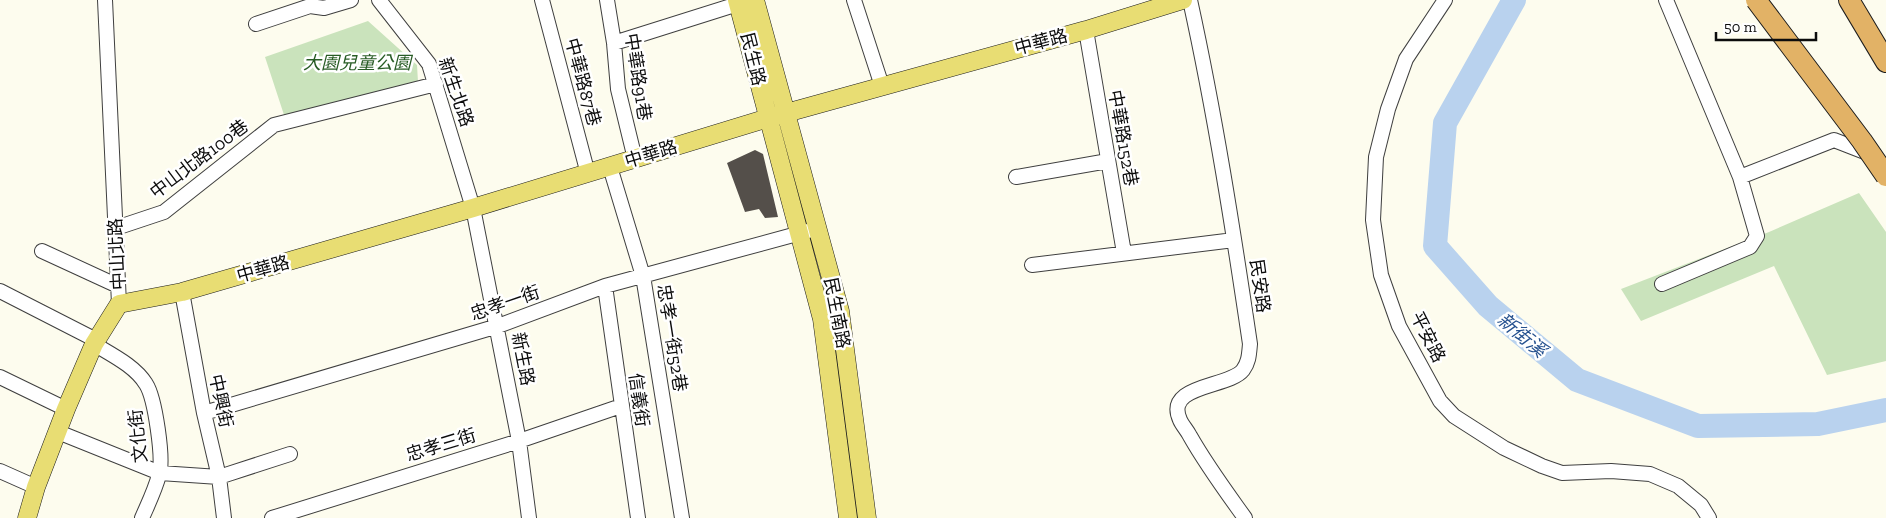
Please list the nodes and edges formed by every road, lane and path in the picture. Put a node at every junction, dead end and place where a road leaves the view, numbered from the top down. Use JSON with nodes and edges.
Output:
{"nodes":[{"id":1,"x":105,"y":0,"type":"edge"},
{"id":2,"x":351,"y":0,"type":"edge"},
{"id":3,"x":379,"y":0,"type":"edge"},
{"id":4,"x":542,"y":0,"type":"edge"},
{"id":5,"x":607,"y":0,"type":"edge"},
{"id":6,"x":854,"y":0,"type":"edge"},
{"id":7,"x":1183,"y":0,"type":"edge"},
{"id":8,"x":1190,"y":0,"type":"edge"},
{"id":9,"x":1445,"y":0,"type":"edge"},
{"id":10,"x":1666,"y":0,"type":"edge"},
{"id":11,"x":1756,"y":0,"type":"edge"},
{"id":12,"x":1849,"y":0,"type":"edge"},
{"id":13,"x":745,"y":1,"type":"edge"},
{"id":14,"x":256,"y":24,"type":"dead end"},
{"id":15,"x":1086,"y":30,"type":"junction"},
{"id":16,"x":614,"y":43,"type":"junction"},
{"id":17,"x":1886,"y":62,"type":"edge"},
{"id":18,"x":436,"y":84,"type":"junction"},
{"id":19,"x":882,"y":86,"type":"junction"},
{"id":20,"x":787,"y":112,"type":"junction"},
{"id":21,"x":768,"y":118,"type":"junction"},
{"id":22,"x":635,"y":159,"type":"junction"},
{"id":23,"x":1108,"y":161,"type":"junction"},
{"id":24,"x":1886,"y":164,"type":"edge"},
{"id":25,"x":610,"y":167,"type":"junction"},
{"id":26,"x":588,"y":174,"type":"junction"},
{"id":27,"x":1886,"y":176,"type":"edge"},
{"id":28,"x":1016,"y":177,"type":"dead end"},
{"id":29,"x":1740,"y":177,"type":"junction"},
{"id":30,"x":473,"y":208,"type":"junction"},
{"id":31,"x":116,"y":228,"type":"junction"},
{"id":32,"x":818,"y":229,"type":"junction"},
{"id":33,"x":799,"y":233,"type":"junction"},
{"id":34,"x":1234,"y":240,"type":"junction"},
{"id":35,"x":42,"y":251,"type":"dead end"},
{"id":36,"x":1124,"y":253,"type":"junction"},
{"id":37,"x":1032,"y":266,"type":"dead end"},
{"id":38,"x":643,"y":276,"type":"junction"},
{"id":39,"x":1662,"y":284,"type":"dead end"},
{"id":40,"x":118,"y":286,"type":"junction"},
{"id":41,"x":605,"y":286,"type":"junction"},
{"id":42,"x":0,"y":291,"type":"edge"},
{"id":43,"x":182,"y":292,"type":"junction"},
{"id":44,"x":119,"y":304,"type":"junction"},
{"id":45,"x":498,"y":326,"type":"junction"},
{"id":46,"x":95,"y":342,"type":"junction"},
{"id":47,"x":0,"y":377,"type":"edge"},
{"id":48,"x":621,"y":406,"type":"junction"},
{"id":49,"x":66,"y":409,"type":"junction"},
{"id":50,"x":204,"y":413,"type":"junction"},
{"id":51,"x":58,"y":432,"type":"junction"},
{"id":52,"x":519,"y":441,"type":"junction"},
{"id":53,"x":290,"y":454,"type":"dead end"},
{"id":54,"x":0,"y":470,"type":"edge"},
{"id":55,"x":160,"y":473,"type":"junction"},
{"id":56,"x":219,"y":477,"type":"junction"},
{"id":57,"x":36,"y":487,"type":"junction"},
{"id":58,"x":27,"y":518,"type":"edge"},
{"id":59,"x":142,"y":518,"type":"edge"},
{"id":60,"x":224,"y":518,"type":"edge"},
{"id":61,"x":272,"y":518,"type":"edge"},
{"id":62,"x":529,"y":518,"type":"edge"},
{"id":63,"x":638,"y":518,"type":"edge"},
{"id":64,"x":682,"y":518,"type":"edge"},
{"id":65,"x":848,"y":518,"type":"edge"},
{"id":66,"x":867,"y":518,"type":"edge"},
{"id":67,"x":1245,"y":518,"type":"edge"},
{"id":68,"x":1709,"y":518,"type":"edge"}],
"edges":[{"from":1,"to":31,"type":"street","name":"中山北路"},
{"from":2,"to":14,"type":"street"},
{"from":3,"to":18,"type":"street","name":"新生北路"},
{"from":4,"to":26,"type":"street","name":"中華路87巷"},
{"from":5,"to":16,"type":"street","name":"中華路91巷"},
{"from":6,"to":19,"type":"street"},
{"from":7,"to":15,"type":"main road","name":"中華路"},
{"from":8,"to":34,"type":"street","name":"民安路"},
{"from":9,"to":68,"type":"street","name":"平安路"},
{"from":10,"to":29,"type":"street"},
{"from":11,"to":27,"type":"highway","bridge":true},
{"from":12,"to":17,"type":"highway"},
{"from":13,"to":16,"type":"street"},
{"from":13,"to":20,"type":"main road","name":"民生路"},
{"from":13,"to":21,"type":"main road","name":"民生路"},
{"from":15,"to":19,"type":"main road","name":"中華路"},
{"from":15,"to":23,"type":"street","name":"中華路152巷"},
{"from":16,"to":22,"type":"street","name":"中華路91巷"},
{"from":18,"to":30,"type":"street","name":"新生北路"},
{"from":18,"to":31,"type":"street","name":"中山北路100巷"},
{"from":19,"to":20,"type":"main road","name":"中華路"},
{"from":20,"to":21,"type":"main road","name":"中華路"},
{"from":20,"to":32,"type":"main road","name":"民生南路"},
{"from":21,"to":22,"type":"main road","name":"中華路"},
{"from":21,"to":33,"type":"main road","name":"民生南路"},
{"from":22,"to":25,"type":"main road","name":"中華路"},
{"from":23,"to":28,"type":"street"},
{"from":23,"to":36,"type":"street","name":"中華路152巷"},
{"from":24,"to":29,"type":"street"},
{"from":25,"to":26,"type":"main road","name":"中華路"},
{"from":25,"to":38,"type":"street","name":"忠孝一街52巷"},
{"from":26,"to":30,"type":"main road","name":"中華路"},
{"from":29,"to":39,"type":"street"},
{"from":30,"to":43,"type":"main road","name":"中華路"},
{"from":30,"to":45,"type":"street","name":"新生路"},
{"from":31,"to":40,"type":"street","name":"中山北路"},
{"from":32,"to":33,"type":"street","name":"忠孝一街"},
{"from":32,"to":66,"type":"main road","name":"民生南路"},
{"from":33,"to":38,"type":"street","name":"忠孝一街"},
{"from":33,"to":65,"type":"main road","name":"民生南路"},
{"from":34,"to":36,"type":"street"},
{"from":34,"to":67,"type":"street","name":"民安路"},
{"from":35,"to":40,"type":"street"},
{"from":36,"to":37,"type":"street"},
{"from":38,"to":41,"type":"street","name":"忠孝一街"},
{"from":38,"to":64,"type":"street","name":"忠孝一街52巷"},
{"from":40,"to":44,"type":"street","name":"中山北路"},
{"from":41,"to":45,"type":"street","name":"忠孝一街"},
{"from":41,"to":48,"type":"street","name":"信義街"},
{"from":42,"to":46,"type":"street","name":"文化街"},
{"from":43,"to":44,"type":"main road","name":"中華路"},
{"from":43,"to":50,"type":"street","name":"中興街"},
{"from":44,"to":46,"type":"main road","name":"中山北路"},
{"from":45,"to":50,"type":"street","name":"忠孝一街"},
{"from":45,"to":52,"type":"street","name":"新生路"},
{"from":46,"to":49,"type":"main road","name":"中山北路"},
{"from":46,"to":55,"type":"street","name":"文化街"},
{"from":47,"to":49,"type":"street"},
{"from":48,"to":52,"type":"street","name":"忠孝三街"},
{"from":48,"to":63,"type":"street","name":"信義街"},
{"from":49,"to":51,"type":"main road","name":"中山北路"},
{"from":50,"to":56,"type":"street","name":"中興街"},
{"from":51,"to":55,"type":"street"},
{"from":51,"to":57,"type":"main road","name":"中山北路"},
{"from":52,"to":61,"type":"street","name":"忠孝三街"},
{"from":52,"to":62,"type":"street","name":"新生路"},
{"from":53,"to":56,"type":"street"},
{"from":54,"to":57,"type":"street"},
{"from":55,"to":56,"type":"street"},
{"from":55,"to":59,"type":"street","name":"文化街"},
{"from":56,"to":60,"type":"street","name":"中興街"},
{"from":57,"to":58,"type":"main road","name":"中山北路"}]}
